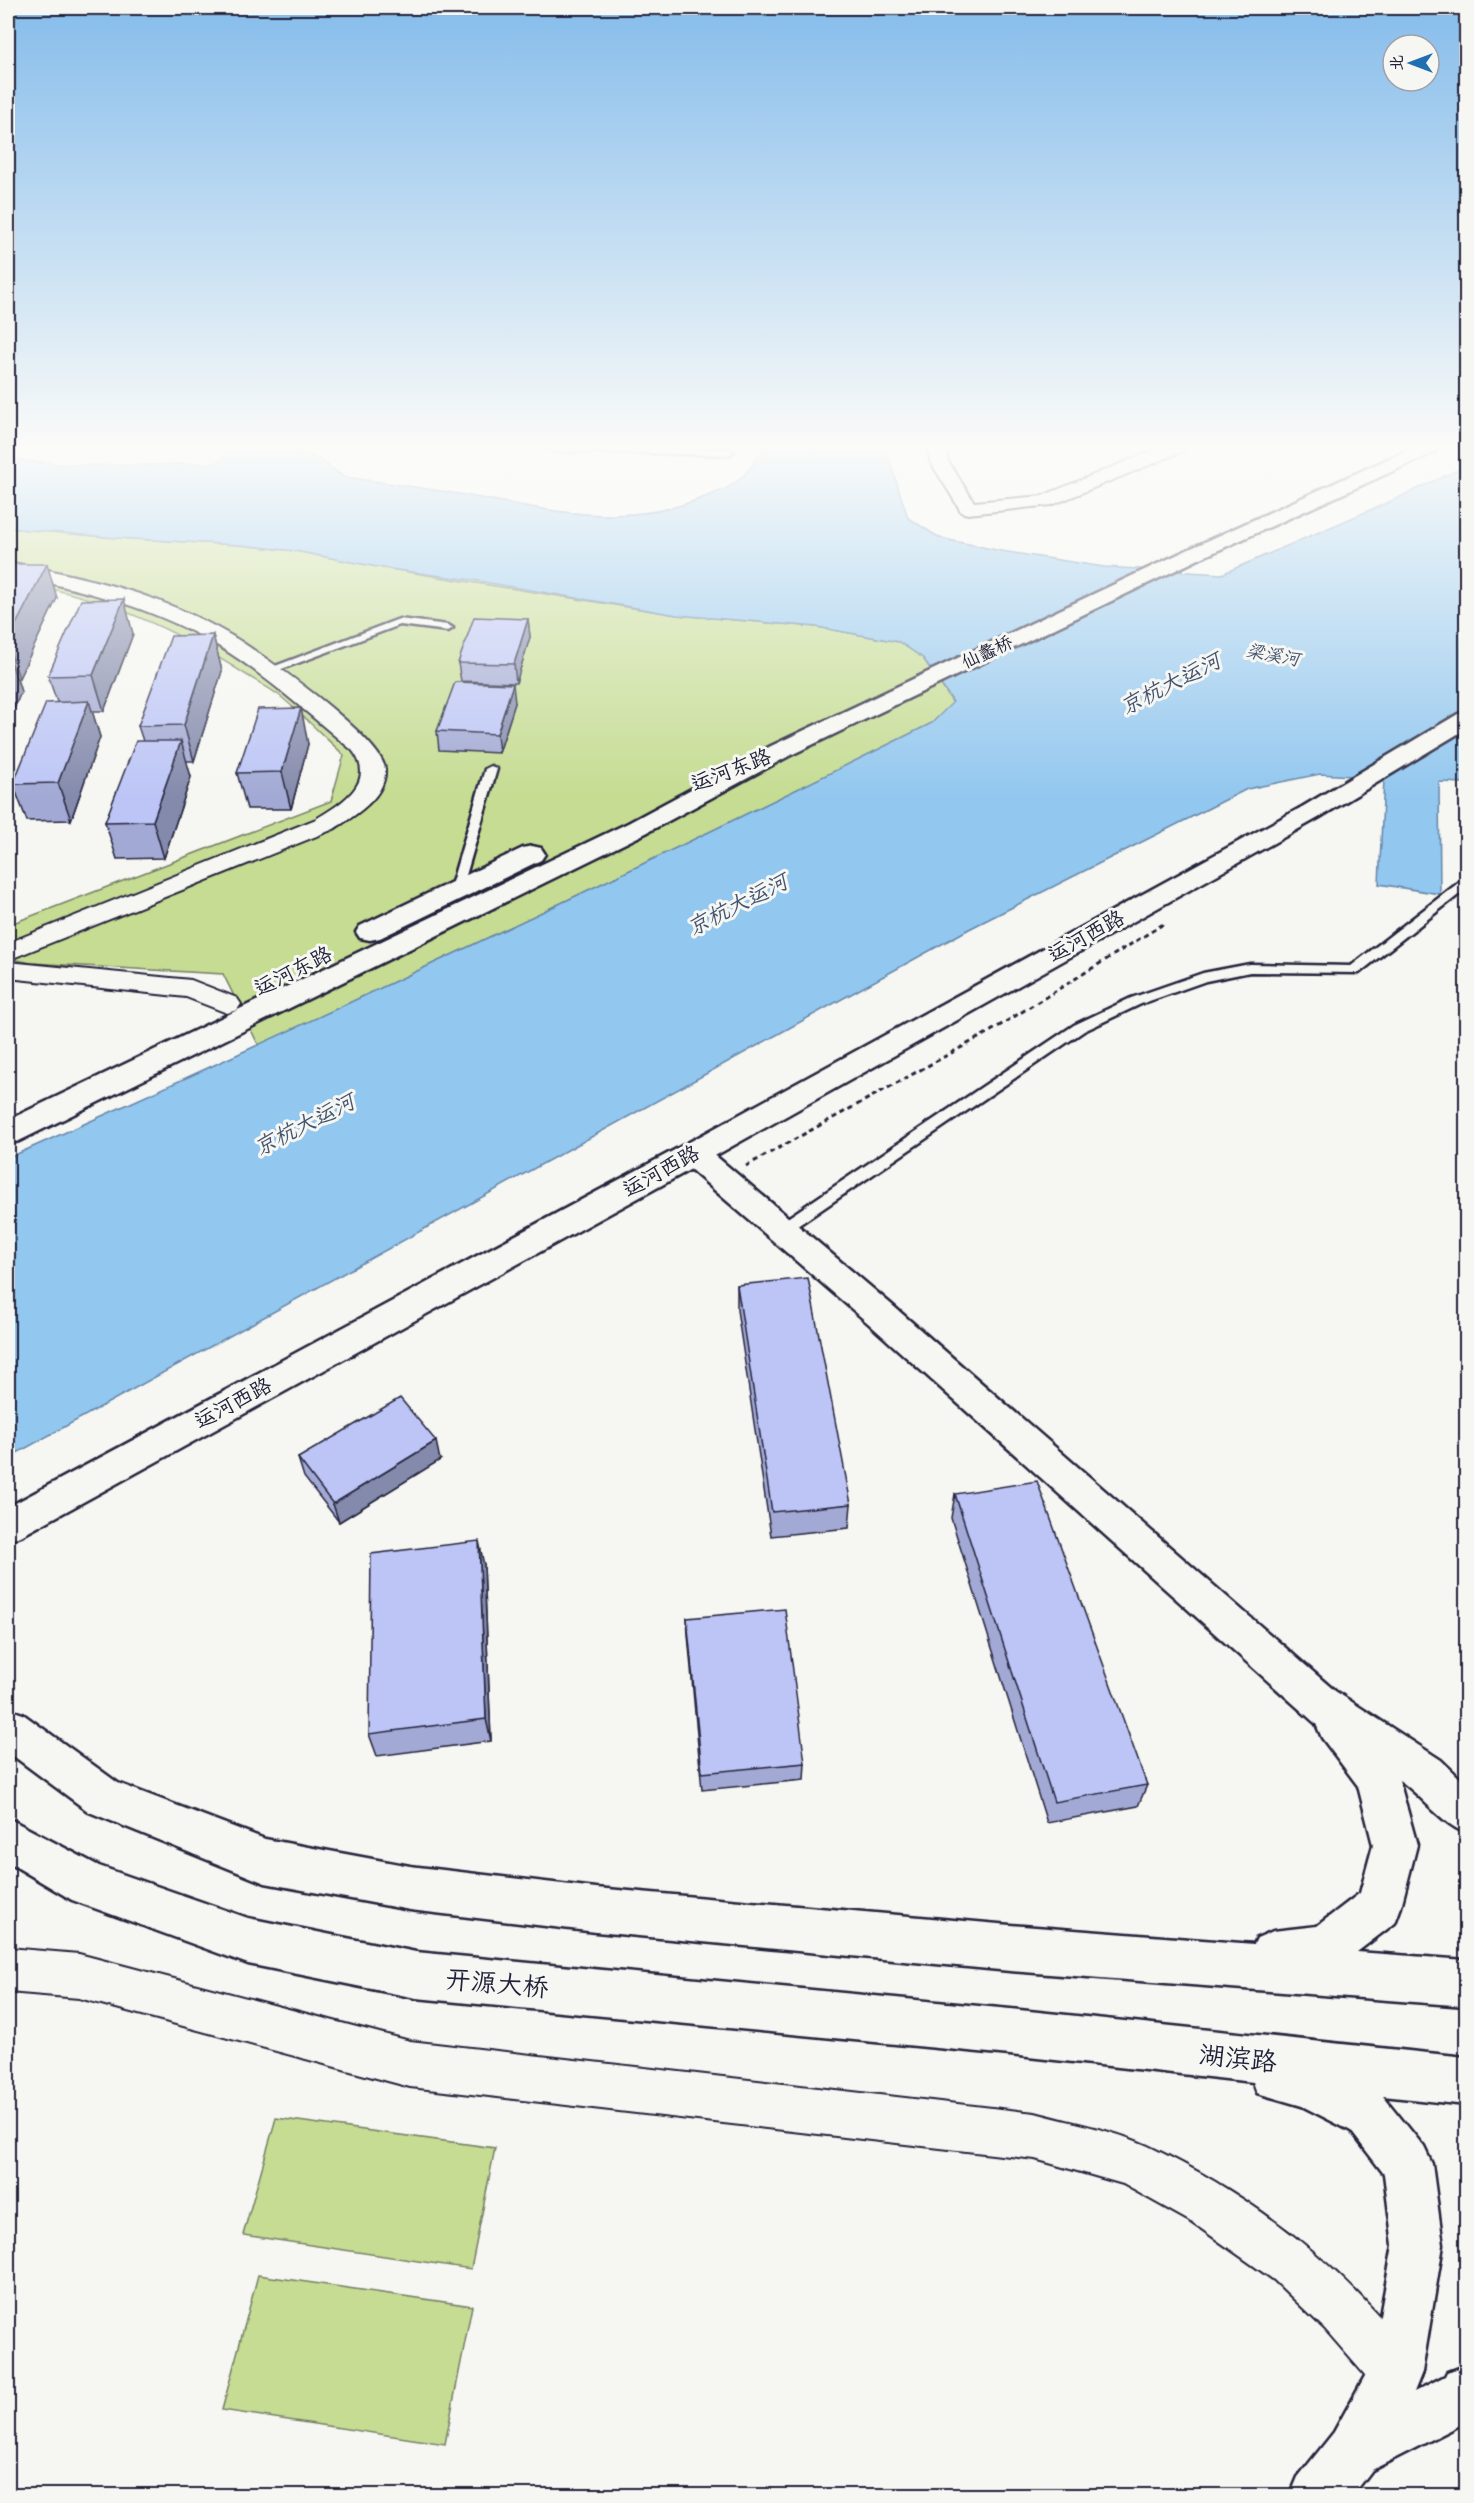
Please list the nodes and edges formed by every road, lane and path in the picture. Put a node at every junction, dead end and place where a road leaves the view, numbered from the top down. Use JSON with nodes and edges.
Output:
{"nodes":[{"id":1,"x":1171,"y":565,"type":"edge"},
{"id":2,"x":8,"y":568,"type":"edge"},
{"id":3,"x":448,"y":628,"type":"dead end"},
{"id":4,"x":267,"y":671,"type":"junction"},
{"id":5,"x":1467,"y":719,"type":"edge"},
{"id":6,"x":780,"y":751,"type":"junction"},
{"id":7,"x":491,"y":769,"type":"dead end"},
{"id":8,"x":1466,"y":884,"type":"edge"},
{"id":9,"x":456,"y":890,"type":"junction"},
{"id":10,"x":1166,"y":921,"type":"dead end"},
{"id":11,"x":8,"y":952,"type":"edge"},
{"id":12,"x":8,"y":970,"type":"edge"},
{"id":13,"x":227,"y":1004,"type":"junction"},
{"id":14,"x":8,"y":1108,"type":"edge"},
{"id":15,"x":8,"y":1133,"type":"edge"},
{"id":16,"x":693,"y":1154,"type":"junction"},
{"id":17,"x":723,"y":1179,"type":"junction"},
{"id":18,"x":782,"y":1229,"type":"junction"},
{"id":19,"x":8,"y":1525,"type":"edge"},
{"id":20,"x":1322,"y":1704,"type":"junction"},
{"id":21,"x":8,"y":1728,"type":"edge"},
{"id":22,"x":1467,"y":1812,"type":"edge"},
{"id":23,"x":8,"y":1839,"type":"edge"},
{"id":24,"x":1203,"y":1963,"type":"junction"},
{"id":25,"x":8,"y":1970,"type":"edge"},
{"id":26,"x":1467,"y":1983,"type":"edge"},
{"id":27,"x":1010,"y":2032,"type":"joint"},
{"id":28,"x":1162,"y":2050,"type":"junction"},
{"id":29,"x":1467,"y":2081,"type":"edge"},
{"id":30,"x":1396,"y":2372,"type":"junction"},
{"id":31,"x":1467,"y":2391,"type":"edge"},
{"id":32,"x":1353,"y":2451,"type":"junction"},
{"id":33,"x":1317,"y":2496,"type":"edge"}],
"edges":[{"from":1,"to":6,"type":"main road","name":"仙蠡桥"},
{"from":2,"to":4,"type":"street"},
{"from":3,"to":4,"type":"lane"},
{"from":4,"to":11,"type":"street"},
{"from":5,"to":16,"type":"main road","name":"运河西路"},
{"from":6,"to":9,"type":"main road","name":"运河东路"},
{"from":6,"to":15,"type":"main road","name":"运河东路"},
{"from":7,"to":9,"type":"lane"},
{"from":8,"to":18,"type":"lane"},
{"from":9,"to":13,"type":"main road","name":"运河东路"},
{"from":10,"to":17,"type":"path"},
{"from":12,"to":13,"type":"street"},
{"from":13,"to":14,"type":"main road","name":"运河东路"},
{"from":16,"to":17,"type":"main road"},
{"from":16,"to":19,"type":"main road","name":"运河西路"},
{"from":17,"to":18,"type":"main road"},
{"from":18,"to":20,"type":"main road"},
{"from":20,"to":22,"type":"main road"},
{"from":20,"to":24,"type":"main road"},
{"from":21,"to":24,"type":"main road"},
{"from":23,"to":27,"type":"main road","name":"开源大桥"},
{"from":24,"to":26,"type":"main road"},
{"from":25,"to":30,"type":"street"},
{"from":27,"to":28,"type":"main road","name":"湖滨路"},
{"from":28,"to":29,"type":"main road","name":"湖滨路"},
{"from":28,"to":30,"type":"main road"},
{"from":30,"to":32,"type":"main road"},
{"from":31,"to":32,"type":"main road"},
{"from":32,"to":33,"type":"main road"}]}
